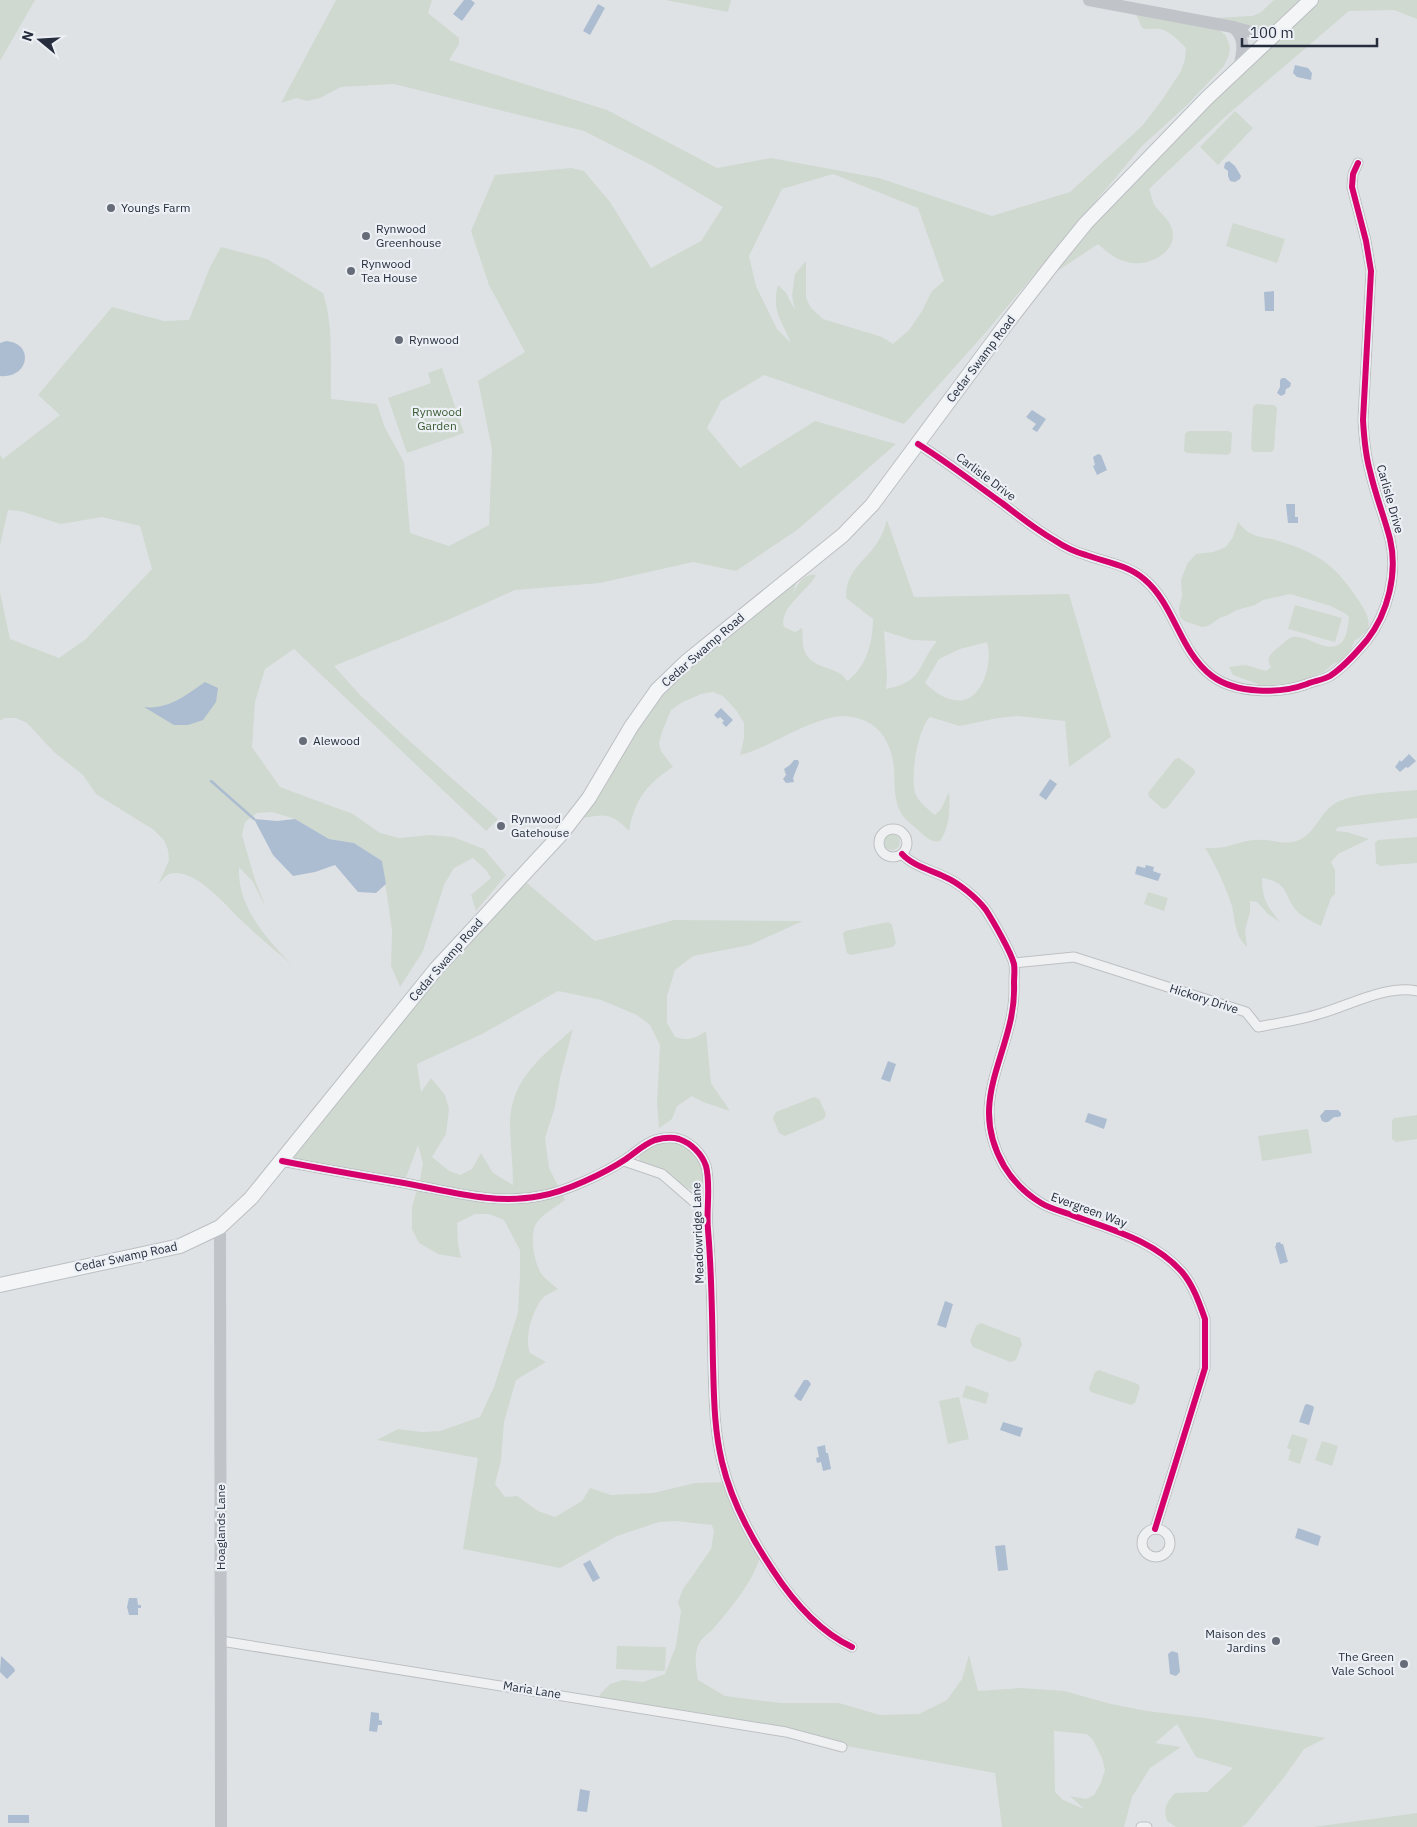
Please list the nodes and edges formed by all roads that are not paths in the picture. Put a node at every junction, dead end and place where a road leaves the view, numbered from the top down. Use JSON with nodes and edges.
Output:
{"nodes":[{"id":1,"x":1088,"y":0,"type":"edge"},
{"id":2,"x":1311,"y":0,"type":"edge"},
{"id":3,"x":1233,"y":27,"type":"junction"},
{"id":4,"x":1270,"y":37,"type":"junction"},
{"id":5,"x":1239,"y":67,"type":"junction"},
{"id":6,"x":1358,"y":163,"type":"dead end"},
{"id":7,"x":918,"y":444,"type":"junction"},
{"id":8,"x":902,"y":854,"type":"dead end"},
{"id":9,"x":1014,"y":964,"type":"junction"},
{"id":10,"x":1417,"y":991,"type":"edge"},
{"id":11,"x":282,"y":1161,"type":"junction"},
{"id":12,"x":624,"y":1161,"type":"junction"},
{"id":13,"x":706,"y":1213,"type":"junction"},
{"id":14,"x":220,"y":1227,"type":"junction"},
{"id":15,"x":0,"y":1286,"type":"edge"},
{"id":16,"x":1155,"y":1529,"type":"dead end"},
{"id":17,"x":221,"y":1641,"type":"junction"},
{"id":18,"x":852,"y":1647,"type":"dead end"},
{"id":19,"x":842,"y":1747,"type":"dead end"},
{"id":20,"x":1141,"y":1826,"type":"edge"},
{"id":21,"x":221,"y":1827,"type":"edge"},
{"id":22,"x":1147,"y":1827,"type":"edge"}],
"edges":[{"from":1,"to":3,"type":"street"},
{"from":2,"to":4,"type":"main road","name":"Cedar Swamp Road"},
{"from":3,"to":4,"type":"street"},
{"from":3,"to":5,"type":"street"},
{"from":4,"to":5,"type":"main road","name":"Cedar Swamp Road"},
{"from":5,"to":7,"type":"main road","name":"Cedar Swamp Road"},
{"from":6,"to":7,"type":"street","name":"Carlisle Drive"},
{"from":7,"to":11,"type":"main road","name":"Cedar Swamp Road"},
{"from":8,"to":9,"type":"street","name":"Evergreen Way"},
{"from":9,"to":10,"type":"street","name":"Hickory Drive"},
{"from":9,"to":16,"type":"street","name":"Evergreen Way"},
{"from":11,"to":12,"type":"street","name":"Meadowridge Lane"},
{"from":11,"to":14,"type":"main road","name":"Cedar Swamp Road"},
{"from":12,"to":13,"type":"street","name":"Meadowridge Lane"},
{"from":12,"to":13,"type":"street","name":"Meadowridge Lane"},
{"from":13,"to":18,"type":"street","name":"Meadowridge Lane"},
{"from":14,"to":15,"type":"main road","name":"Cedar Swamp Road"},
{"from":14,"to":17,"type":"street","name":"Hoaglands Lane"},
{"from":17,"to":19,"type":"street","name":"Maria Lane"},
{"from":17,"to":21,"type":"street","name":"Hoaglands Lane"},
{"from":20,"to":22,"type":"street"}]}
